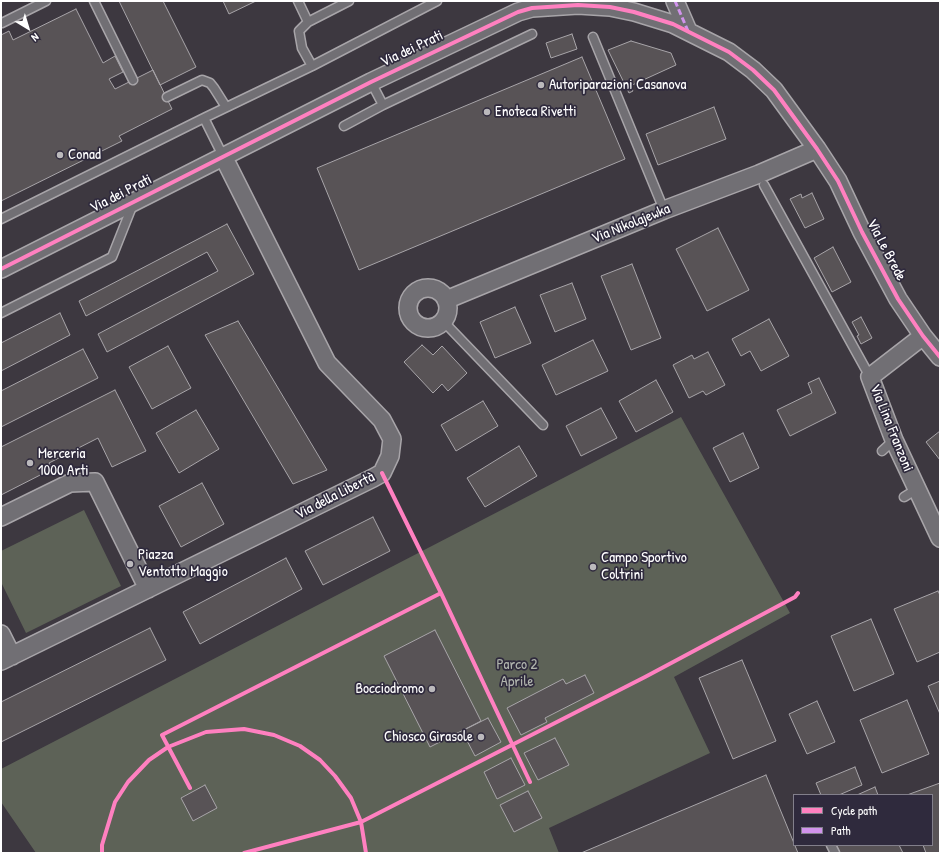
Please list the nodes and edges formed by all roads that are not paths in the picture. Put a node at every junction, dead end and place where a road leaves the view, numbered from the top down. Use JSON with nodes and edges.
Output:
{"nodes":[{"id":1,"x":46,"y":1,"type":"edge"},
{"id":2,"x":94,"y":1,"type":"edge"},
{"id":3,"x":298,"y":1,"type":"edge"},
{"id":4,"x":349,"y":1,"type":"edge"},
{"id":5,"x":437,"y":1,"type":"edge"},
{"id":6,"x":675,"y":1,"type":"edge"},
{"id":7,"x":308,"y":22,"type":"junction"},
{"id":8,"x":2,"y":23,"type":"edge"},
{"id":9,"x":688,"y":31,"type":"junction"},
{"id":10,"x":532,"y":34,"type":"dead end"},
{"id":11,"x":593,"y":37,"type":"dead end"},
{"id":12,"x":312,"y":66,"type":"junction"},
{"id":13,"x":133,"y":80,"type":"dead end"},
{"id":14,"x":371,"y":82,"type":"junction"},
{"id":15,"x":167,"y":97,"type":"dead end"},
{"id":16,"x":383,"y":105,"type":"junction"},
{"id":17,"x":226,"y":107,"type":"junction"},
{"id":18,"x":204,"y":118,"type":"junction"},
{"id":19,"x":344,"y":126,"type":"dead end"},
{"id":20,"x":817,"y":149,"type":"junction"},
{"id":21,"x":223,"y":156,"type":"junction"},
{"id":22,"x":764,"y":185,"type":"dead end"},
{"id":23,"x":134,"y":201,"type":"junction"},
{"id":24,"x":664,"y":210,"type":"junction"},
{"id":25,"x":1,"y":219,"type":"edge"},
{"id":26,"x":1,"y":269,"type":"edge"},
{"id":27,"x":446,"y":300,"type":"junction"},
{"id":28,"x":1,"y":313,"type":"edge"},
{"id":29,"x":442,"y":321,"type":"junction"},
{"id":30,"x":923,"y":336,"type":"junction"},
{"id":31,"x":940,"y":357,"type":"edge"},
{"id":32,"x":870,"y":377,"type":"junction"},
{"id":33,"x":542,"y":426,"type":"dead end"},
{"id":34,"x":1,"y":517,"type":"edge"},
{"id":35,"x":940,"y":538,"type":"edge"},
{"id":36,"x":148,"y":589,"type":"junction"},
{"id":37,"x":1,"y":634,"type":"edge"},
{"id":38,"x":6,"y":659,"type":"edge"}],
"edges":[{"from":1,"to":8,"type":"lane"},
{"from":2,"to":13,"type":"lane"},
{"from":3,"to":7,"type":"lane"},
{"from":4,"to":7,"type":"lane"},
{"from":5,"to":12,"type":"lane"},
{"from":6,"to":9,"type":"street"},
{"from":7,"to":12,"type":"lane"},
{"from":9,"to":14,"type":"street","name":"Via dei Prati"},
{"from":9,"to":20,"type":"street","name":"Via dei Prati"},
{"from":10,"to":16,"type":"lane"},
{"from":11,"to":24,"type":"lane"},
{"from":12,"to":17,"type":"lane"},
{"from":14,"to":16,"type":"lane"},
{"from":14,"to":21,"type":"street","name":"Via dei Prati"},
{"from":15,"to":17,"type":"lane"},
{"from":16,"to":19,"type":"lane"},
{"from":17,"to":18,"type":"lane"},
{"from":18,"to":21,"type":"lane"},
{"from":18,"to":25,"type":"lane"},
{"from":20,"to":24,"type":"street","name":"Via Nikolajewka"},
{"from":20,"to":30,"type":"street","name":"Via Le Brede"},
{"from":21,"to":23,"type":"street","name":"Via dei Prati"},
{"from":21,"to":36,"type":"street","name":"Via della Libertà"},
{"from":22,"to":32,"type":"lane"},
{"from":23,"to":26,"type":"street","name":"Via dei Prati"},
{"from":23,"to":28,"type":"lane"},
{"from":24,"to":27,"type":"street","name":"Via Nikolajewka"},
{"from":27,"to":29,"type":"street"},
{"from":27,"to":29,"type":"street"},
{"from":29,"to":33,"type":"lane"},
{"from":30,"to":31,"type":"street","name":"Via Le Brede"},
{"from":30,"to":32,"type":"street","name":"Via Lina Franzoni"},
{"from":32,"to":35,"type":"street","name":"Via Lina Franzoni"},
{"from":34,"to":36,"type":"street"},
{"from":36,"to":38,"type":"street","name":"Via della Libertà"},
{"from":37,"to":38,"type":"street"}]}
